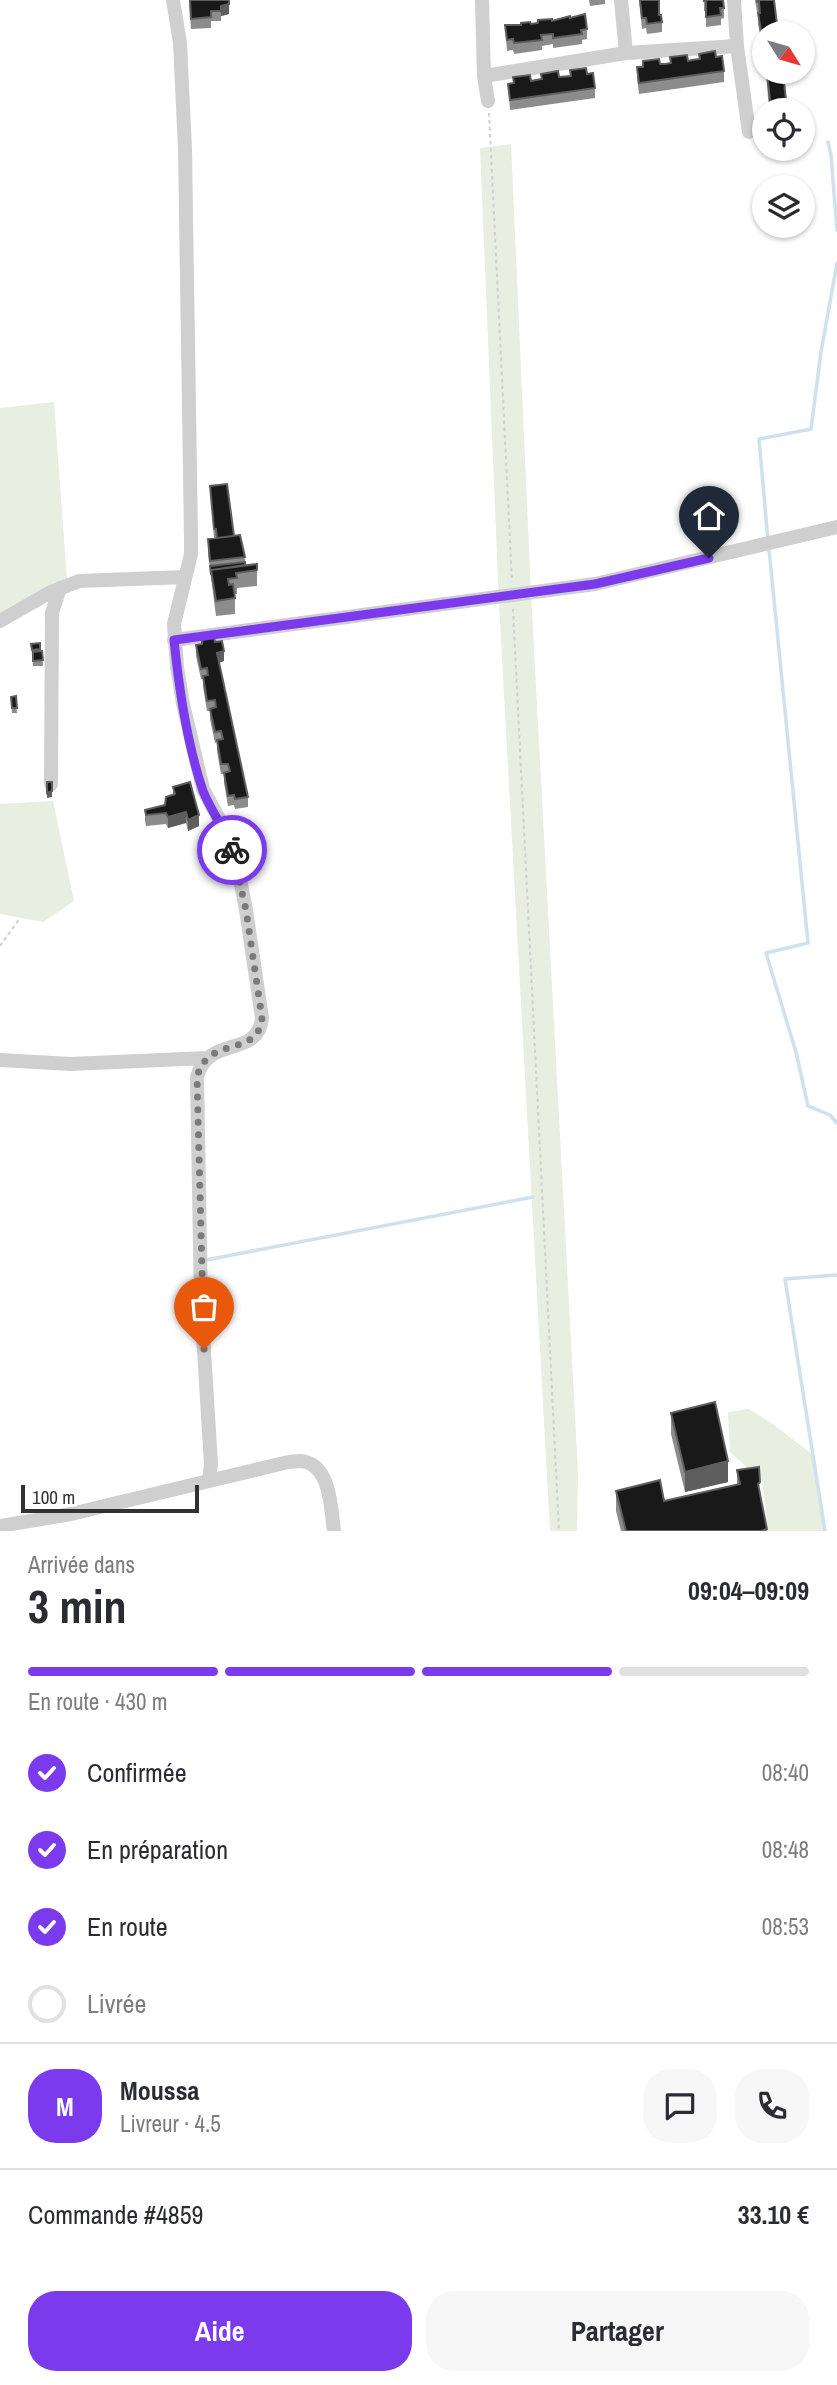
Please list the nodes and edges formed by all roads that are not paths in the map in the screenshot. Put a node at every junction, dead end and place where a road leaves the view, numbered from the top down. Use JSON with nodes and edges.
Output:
{"nodes":[{"id":1,"x":173,"y":0,"type":"edge"},
{"id":2,"x":482,"y":0,"type":"edge"},
{"id":3,"x":621,"y":0,"type":"edge"},
{"id":4,"x":734,"y":0,"type":"edge"},
{"id":5,"x":737,"y":46,"type":"junction"},
{"id":6,"x":626,"y":53,"type":"junction"},
{"id":7,"x":484,"y":76,"type":"junction"},
{"id":8,"x":488,"y":101,"type":"road end"},
{"id":9,"x":749,"y":132,"type":"dead end"},
{"id":10,"x":837,"y":527,"type":"edge"},
{"id":11,"x":185,"y":577,"type":"junction"},
{"id":12,"x":60,"y":588,"type":"junction"},
{"id":13,"x":0,"y":621,"type":"edge"},
{"id":14,"x":174,"y":640,"type":"junction"},
{"id":15,"x":51,"y":785,"type":"edge"},
{"id":16,"x":207,"y":1058,"type":"junction"},
{"id":17,"x":0,"y":1060,"type":"edge"},
{"id":18,"x":209,"y":1480,"type":"junction"},
{"id":19,"x":0,"y":1526,"type":"edge"},
{"id":20,"x":334,"y":1531,"type":"edge"}],
"edges":[{"from":1,"to":11,"type":"street"},
{"from":2,"to":7,"type":"street"},
{"from":3,"to":6,"type":"street"},
{"from":4,"to":5,"type":"street"},
{"from":5,"to":6,"type":"street"},
{"from":5,"to":9,"type":"street"},
{"from":6,"to":7,"type":"street"},
{"from":7,"to":8,"type":"street"},
{"from":10,"to":14,"type":"street"},
{"from":11,"to":12,"type":"street"},
{"from":11,"to":14,"type":"street"},
{"from":12,"to":13,"type":"street"},
{"from":12,"to":15,"type":"street"},
{"from":14,"to":16,"type":"street"},
{"from":16,"to":17,"type":"street"},
{"from":16,"to":18,"type":"street"},
{"from":18,"to":19,"type":"street"},
{"from":18,"to":20,"type":"street"}]}
